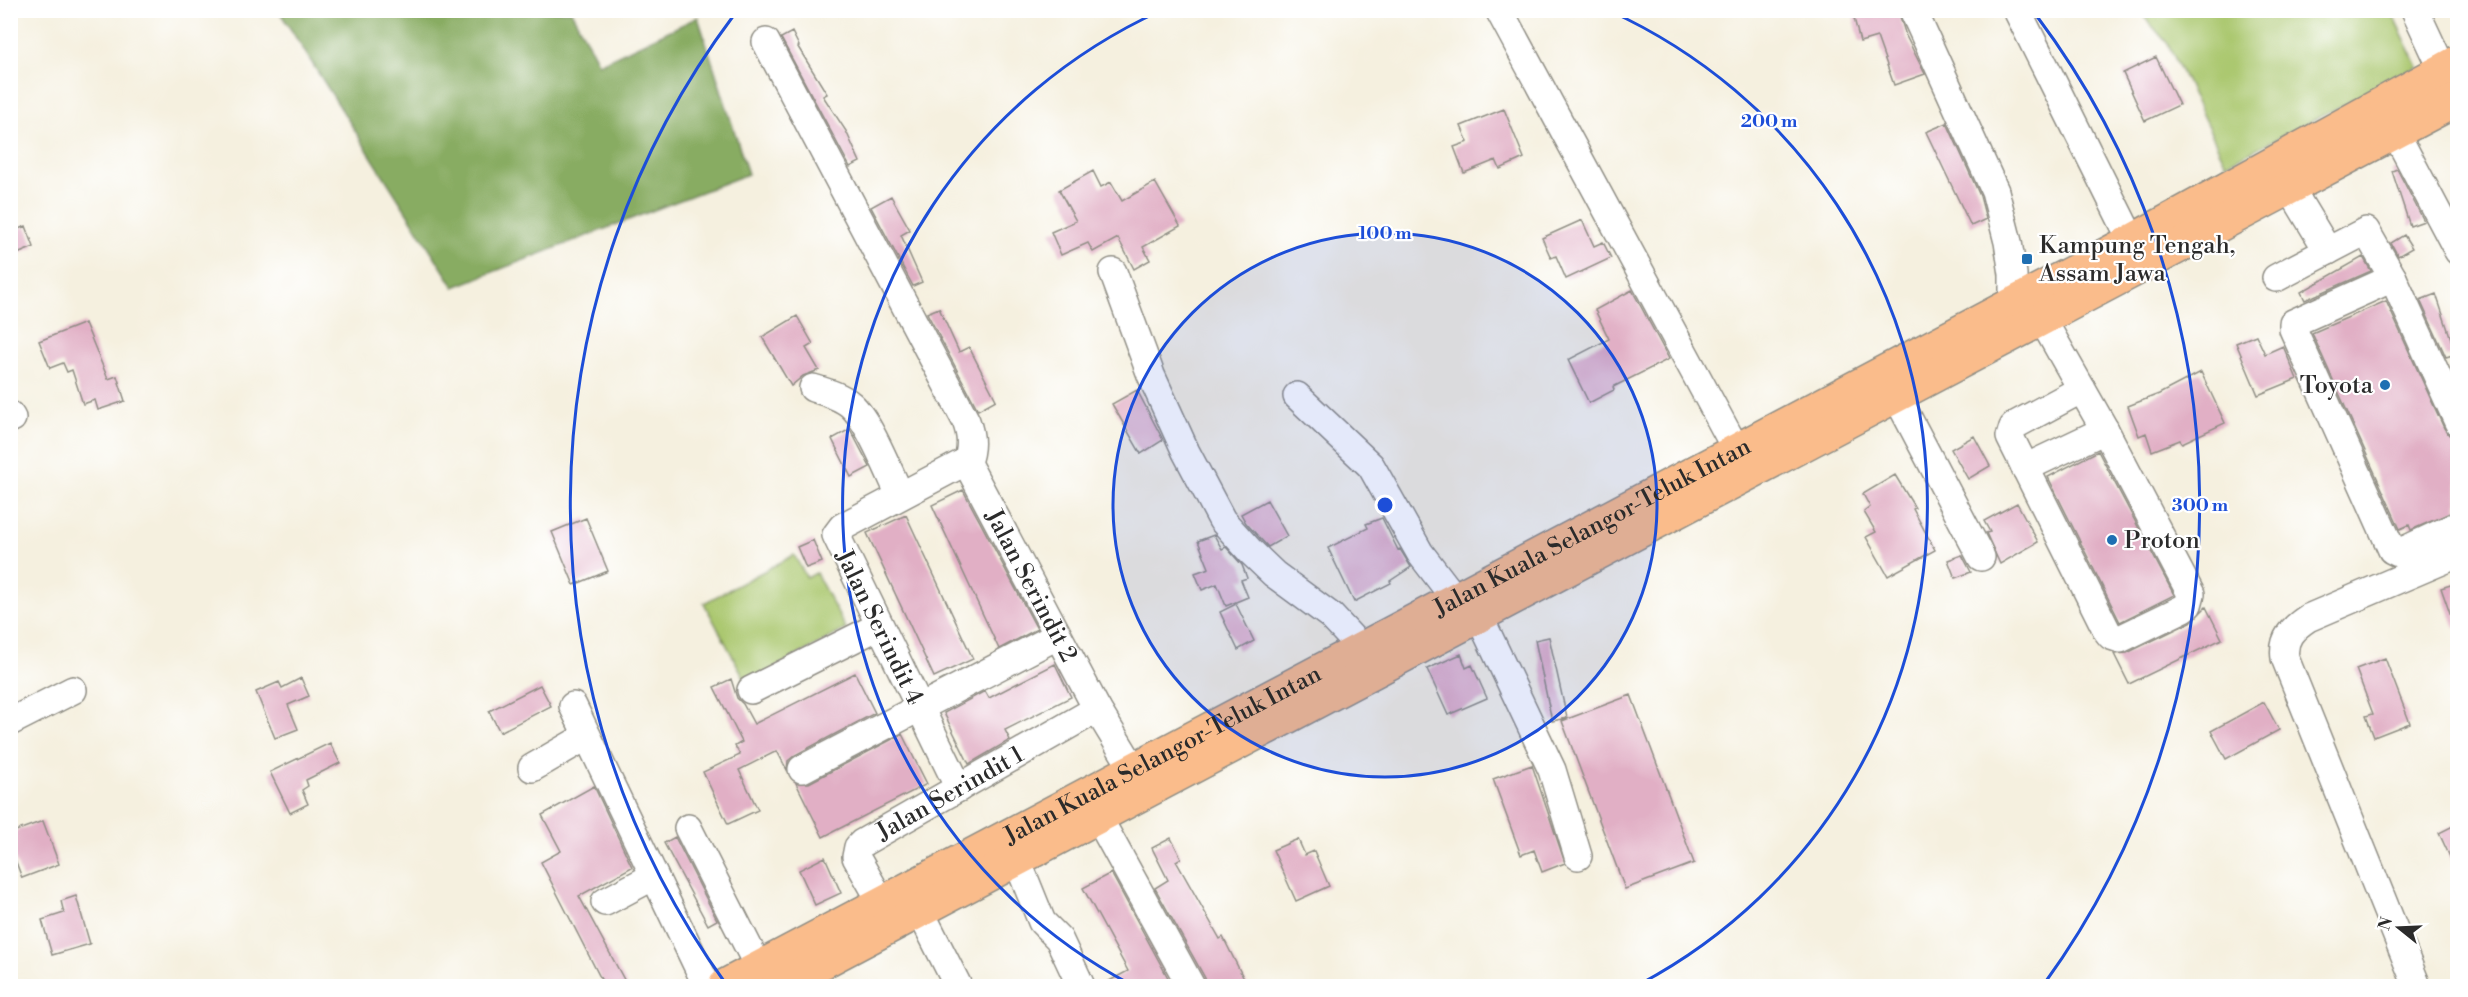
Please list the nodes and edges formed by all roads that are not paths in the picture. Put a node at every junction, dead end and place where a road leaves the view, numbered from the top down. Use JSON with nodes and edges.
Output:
{"nodes":[{"id":1,"x":1499,"y":10,"type":"edge"},
{"id":2,"x":1913,"y":10,"type":"edge"},
{"id":3,"x":2017,"y":10,"type":"edge"},
{"id":4,"x":2415,"y":10,"type":"edge"},
{"id":5,"x":766,"y":42,"type":"dead end"},
{"id":6,"x":2450,"y":66,"type":"edge"},
{"id":7,"x":2457,"y":99,"type":"edge"},
{"id":8,"x":2396,"y":132,"type":"junction"},
{"id":9,"x":2290,"y":188,"type":"junction"},
{"id":10,"x":2132,"y":241,"type":"junction"},
{"id":11,"x":2328,"y":251,"type":"junction"},
{"id":12,"x":2457,"y":251,"type":"edge"},
{"id":13,"x":1113,"y":273,"type":"dead end"},
{"id":14,"x":2276,"y":278,"type":"dead end"},
{"id":15,"x":2393,"y":278,"type":"junction"},
{"id":16,"x":2013,"y":303,"type":"junction"},
{"id":17,"x":2042,"y":319,"type":"junction"},
{"id":18,"x":813,"y":388,"type":"dead end"},
{"id":19,"x":2082,"y":388,"type":"junction"},
{"id":20,"x":1297,"y":396,"type":"dead end"},
{"id":21,"x":1896,"y":396,"type":"junction"},
{"id":22,"x":2457,"y":422,"type":"edge"},
{"id":23,"x":2105,"y":430,"type":"junction"},
{"id":24,"x":1737,"y":451,"type":"junction"},
{"id":25,"x":966,"y":465,"type":"junction"},
{"id":26,"x":2025,"y":468,"type":"junction"},
{"id":27,"x":900,"y":495,"type":"junction"},
{"id":28,"x":2457,"y":525,"type":"edge"},
{"id":29,"x":2457,"y":555,"type":"edge"},
{"id":30,"x":1981,"y":557,"type":"dead end"},
{"id":31,"x":1468,"y":608,"type":"junction"},
{"id":32,"x":879,"y":626,"type":"junction"},
{"id":33,"x":1057,"y":636,"type":"junction"},
{"id":34,"x":1362,"y":649,"type":"junction"},
{"id":35,"x":73,"y":690,"type":"dead end"},
{"id":36,"x":751,"y":690,"type":"dead end"},
{"id":37,"x":573,"y":706,"type":"dead end"},
{"id":38,"x":919,"y":706,"type":"junction"},
{"id":39,"x":1097,"y":709,"type":"junction"},
{"id":40,"x":10,"y":722,"type":"edge"},
{"id":41,"x":587,"y":736,"type":"junction"},
{"id":42,"x":532,"y":768,"type":"dead end"},
{"id":43,"x":802,"y":769,"type":"dead end"},
{"id":44,"x":1134,"y":770,"type":"junction"},
{"id":45,"x":959,"y":788,"type":"junction"},
{"id":46,"x":1098,"y":817,"type":"junction"},
{"id":47,"x":688,"y":828,"type":"dead end"},
{"id":48,"x":1578,"y":856,"type":"dead end"},
{"id":49,"x":1017,"y":860,"type":"junction"},
{"id":50,"x":654,"y":876,"type":"junction"},
{"id":51,"x":605,"y":902,"type":"dead end"},
{"id":52,"x":882,"y":903,"type":"junction"},
{"id":53,"x":920,"y":911,"type":"junction"},
{"id":54,"x":768,"y":977,"type":"edge"},
{"id":55,"x":815,"y":978,"type":"edge"},
{"id":56,"x":707,"y":987,"type":"edge"},
{"id":57,"x":725,"y":987,"type":"edge"},
{"id":58,"x":958,"y":987,"type":"edge"},
{"id":59,"x":1081,"y":987,"type":"edge"},
{"id":60,"x":1191,"y":987,"type":"edge"},
{"id":61,"x":2417,"y":987,"type":"edge"}],
"edges":[{"from":1,"to":24,"type":"street"},
{"from":2,"to":16,"type":"street"},
{"from":3,"to":10,"type":"street"},
{"from":4,"to":6,"type":"street"},
{"from":5,"to":25,"type":"street"},
{"from":6,"to":10,"type":"highway","name":"Jalan Kuala Selangor-Teluk Intan"},
{"from":7,"to":8,"type":"highway","name":"Jalan Kuala Selangor-Teluk Intan"},
{"from":8,"to":9,"type":"highway","name":"Jalan Kuala Selangor-Teluk Intan"},
{"from":8,"to":12,"type":"street"},
{"from":9,"to":11,"type":"street"},
{"from":9,"to":17,"type":"highway","name":"Jalan Kuala Selangor-Teluk Intan"},
{"from":10,"to":16,"type":"highway","name":"Jalan Kuala Selangor-Teluk Intan"},
{"from":11,"to":14,"type":"street"},
{"from":11,"to":15,"type":"street"},
{"from":13,"to":34,"type":"street"},
{"from":15,"to":22,"type":"street"},
{"from":15,"to":28,"type":"street"},
{"from":16,"to":24,"type":"highway","name":"Jalan Kuala Selangor-Teluk Intan"},
{"from":17,"to":19,"type":"street"},
{"from":17,"to":21,"type":"highway","name":"Jalan Kuala Selangor-Teluk Intan"},
{"from":18,"to":27,"type":"street"},
{"from":19,"to":23,"type":"street"},
{"from":19,"to":26,"type":"street"},
{"from":20,"to":31,"type":"street"},
{"from":21,"to":30,"type":"street"},
{"from":21,"to":31,"type":"highway","name":"Jalan Kuala Selangor-Teluk Intan"},
{"from":23,"to":26,"type":"street"},
{"from":23,"to":26,"type":"street"},
{"from":24,"to":31,"type":"highway","name":"Jalan Kuala Selangor-Teluk Intan"},
{"from":25,"to":27,"type":"street"},
{"from":25,"to":33,"type":"street","name":"Jalan Serindit 2"},
{"from":27,"to":32,"type":"street","name":"Jalan Serindit 4"},
{"from":29,"to":61,"type":"street"},
{"from":31,"to":34,"type":"highway","name":"Jalan Kuala Selangor-Teluk Intan"},
{"from":31,"to":46,"type":"highway","name":"Jalan Kuala Selangor-Teluk Intan"},
{"from":31,"to":48,"type":"street"},
{"from":32,"to":36,"type":"street"},
{"from":32,"to":38,"type":"street","name":"Jalan Serindit 4"},
{"from":33,"to":38,"type":"street"},
{"from":33,"to":39,"type":"street","name":"Jalan Serindit 2"},
{"from":34,"to":44,"type":"highway","name":"Jalan Kuala Selangor-Teluk Intan"},
{"from":35,"to":40,"type":"street"},
{"from":37,"to":41,"type":"street"},
{"from":38,"to":43,"type":"street"},
{"from":38,"to":45,"type":"street","name":"Jalan Serindit 4"},
{"from":39,"to":44,"type":"street","name":"Jalan Serindit 2"},
{"from":39,"to":45,"type":"street","name":"Jalan Serindit 1"},
{"from":41,"to":42,"type":"street"},
{"from":41,"to":50,"type":"street"},
{"from":44,"to":52,"type":"highway","name":"Jalan Kuala Selangor-Teluk Intan"},
{"from":45,"to":52,"type":"street","name":"Jalan Serindit 1"},
{"from":46,"to":49,"type":"highway","name":"Jalan Kuala Selangor-Teluk Intan"},
{"from":46,"to":60,"type":"street"},
{"from":47,"to":54,"type":"street"},
{"from":49,"to":53,"type":"highway","name":"Jalan Kuala Selangor-Teluk Intan"},
{"from":49,"to":59,"type":"street"},
{"from":50,"to":51,"type":"street"},
{"from":50,"to":56,"type":"street"},
{"from":52,"to":54,"type":"highway","name":"Jalan Kuala Selangor-Teluk Intan"},
{"from":53,"to":55,"type":"highway","name":"Jalan Kuala Selangor-Teluk Intan"},
{"from":53,"to":58,"type":"street"},
{"from":54,"to":55,"type":"highway","name":"Jalan Kuala Selangor-Teluk Intan"},
{"from":54,"to":57,"type":"highway","name":"Jalan Kuala Selangor-Teluk Intan"}]}
